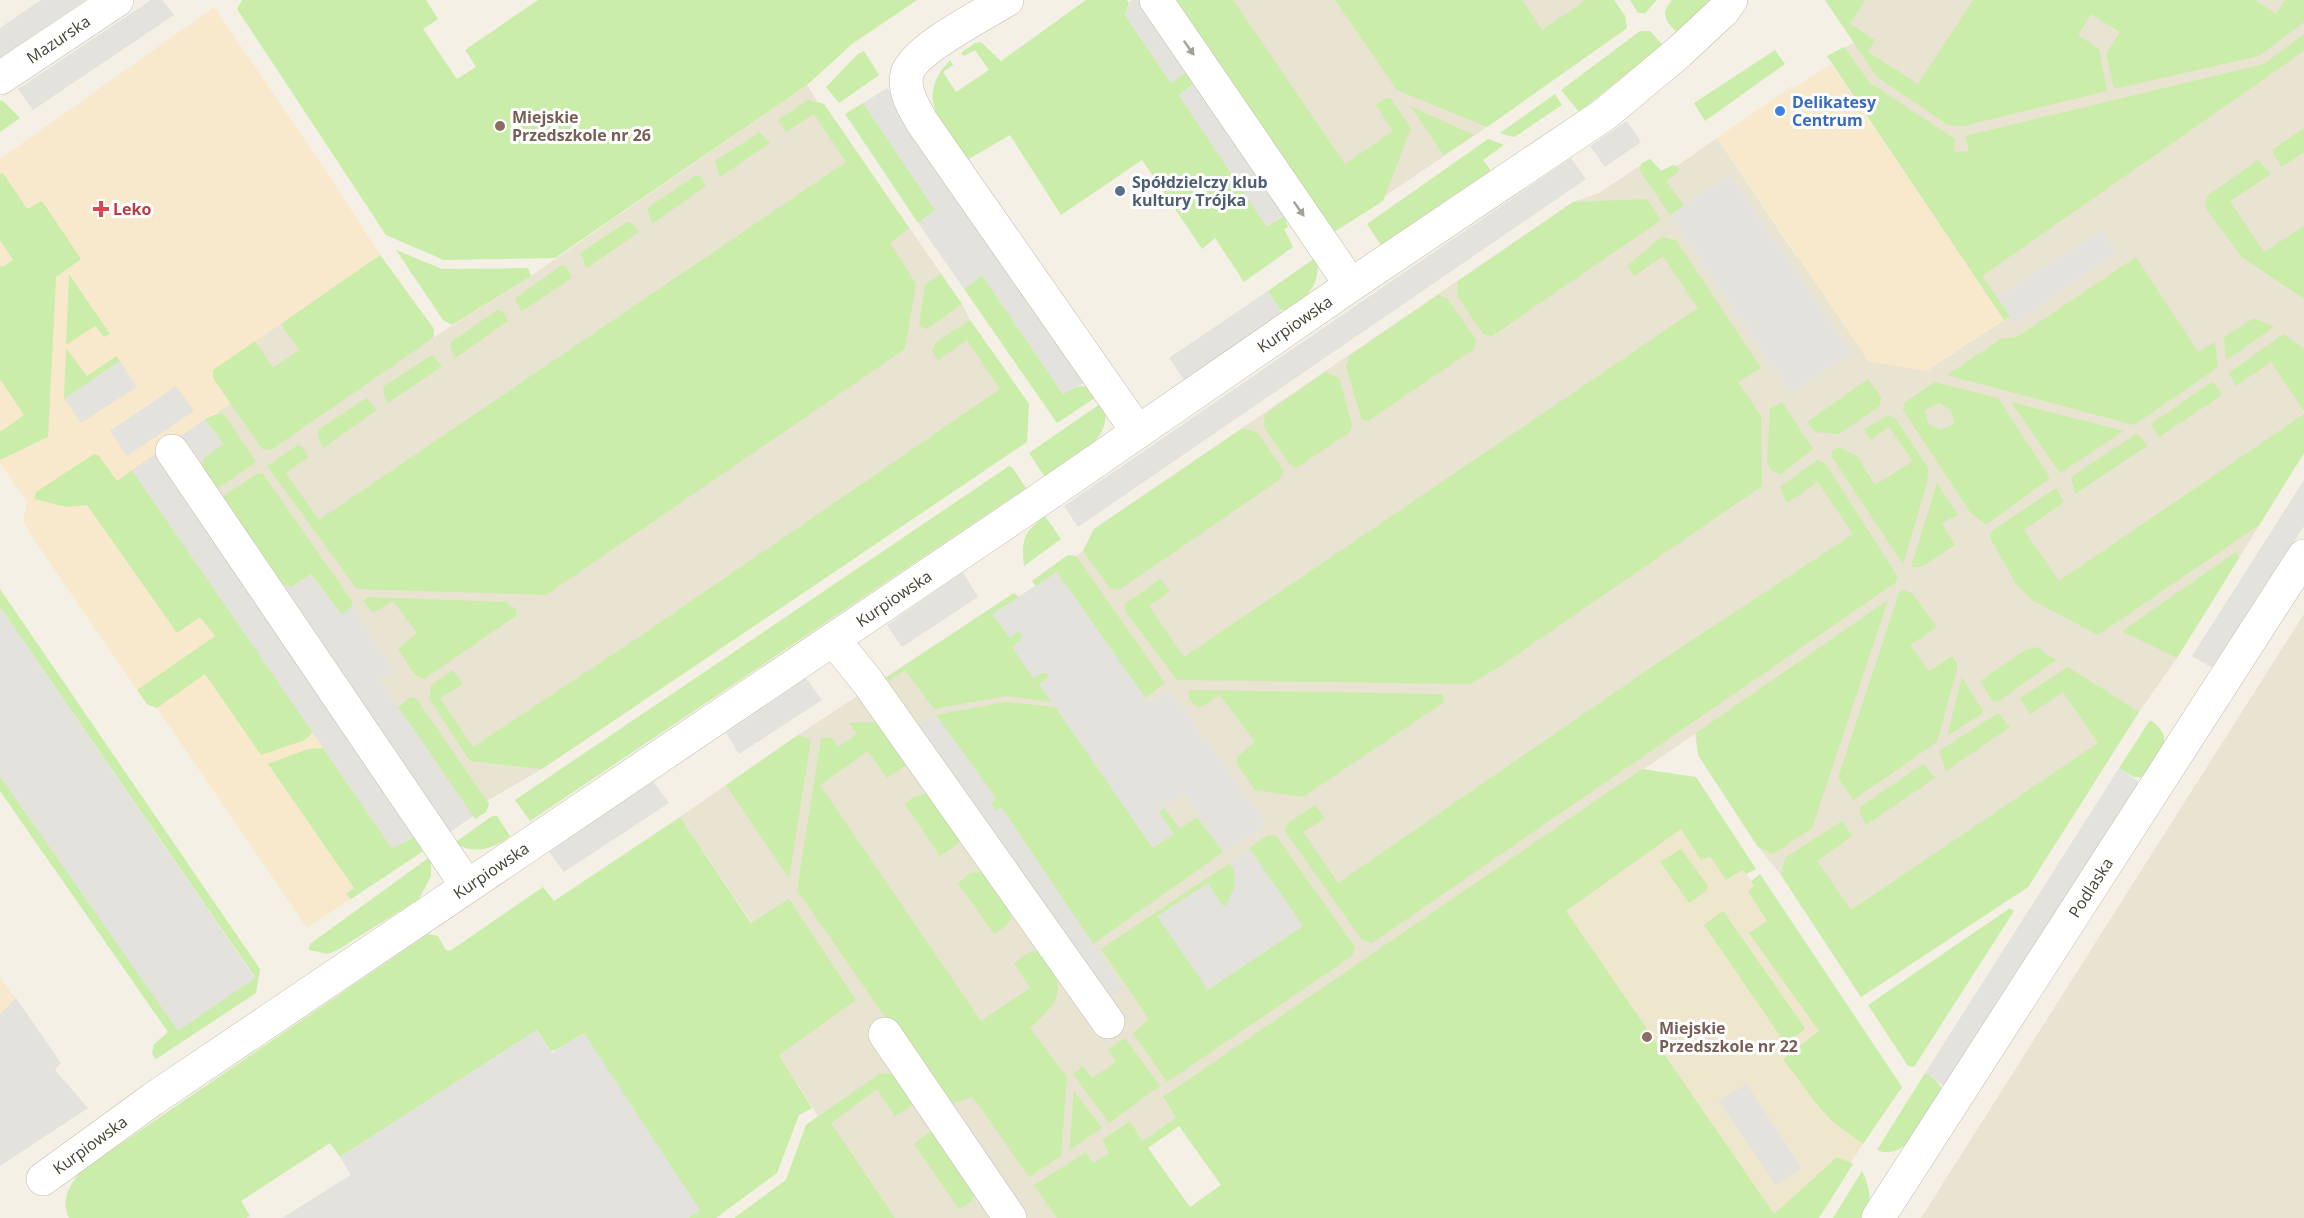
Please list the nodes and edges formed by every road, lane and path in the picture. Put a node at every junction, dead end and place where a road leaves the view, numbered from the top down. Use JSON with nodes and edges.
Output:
{"nodes":[{"id":1,"x":117,"y":0,"type":"edge"},
{"id":2,"x":1006,"y":0,"type":"edge"},
{"id":3,"x":1156,"y":0,"type":"edge"},
{"id":4,"x":1731,"y":0,"type":"edge"},
{"id":5,"x":0,"y":78,"type":"edge"},
{"id":6,"x":1351,"y":285,"type":"junction"},
{"id":7,"x":1138,"y":432,"type":"junction"},
{"id":8,"x":172,"y":451,"type":"dead end"},
{"id":9,"x":2304,"y":556,"type":"edge"},
{"id":10,"x":833,"y":639,"type":"junction"},
{"id":11,"x":467,"y":886,"type":"junction"},
{"id":12,"x":1108,"y":1022,"type":"dead end"},
{"id":13,"x":885,"y":1034,"type":"dead end"},
{"id":14,"x":43,"y":1179,"type":"dead end"},
{"id":15,"x":1010,"y":1218,"type":"edge"},
{"id":16,"x":1878,"y":1218,"type":"edge"}],
"edges":[{"from":1,"to":5,"type":"street","name":"Mazurska"},
{"from":2,"to":7,"type":"street"},
{"from":3,"to":6,"type":"street","one_way":true},
{"from":4,"to":6,"type":"street","name":"Kurpiowska"},
{"from":6,"to":7,"type":"street","name":"Kurpiowska"},
{"from":7,"to":10,"type":"street","name":"Kurpiowska"},
{"from":8,"to":11,"type":"street"},
{"from":9,"to":16,"type":"street","name":"Podlaska"},
{"from":10,"to":11,"type":"street","name":"Kurpiowska"},
{"from":10,"to":12,"type":"street"},
{"from":11,"to":14,"type":"street","name":"Kurpiowska"},
{"from":13,"to":15,"type":"street"}]}
